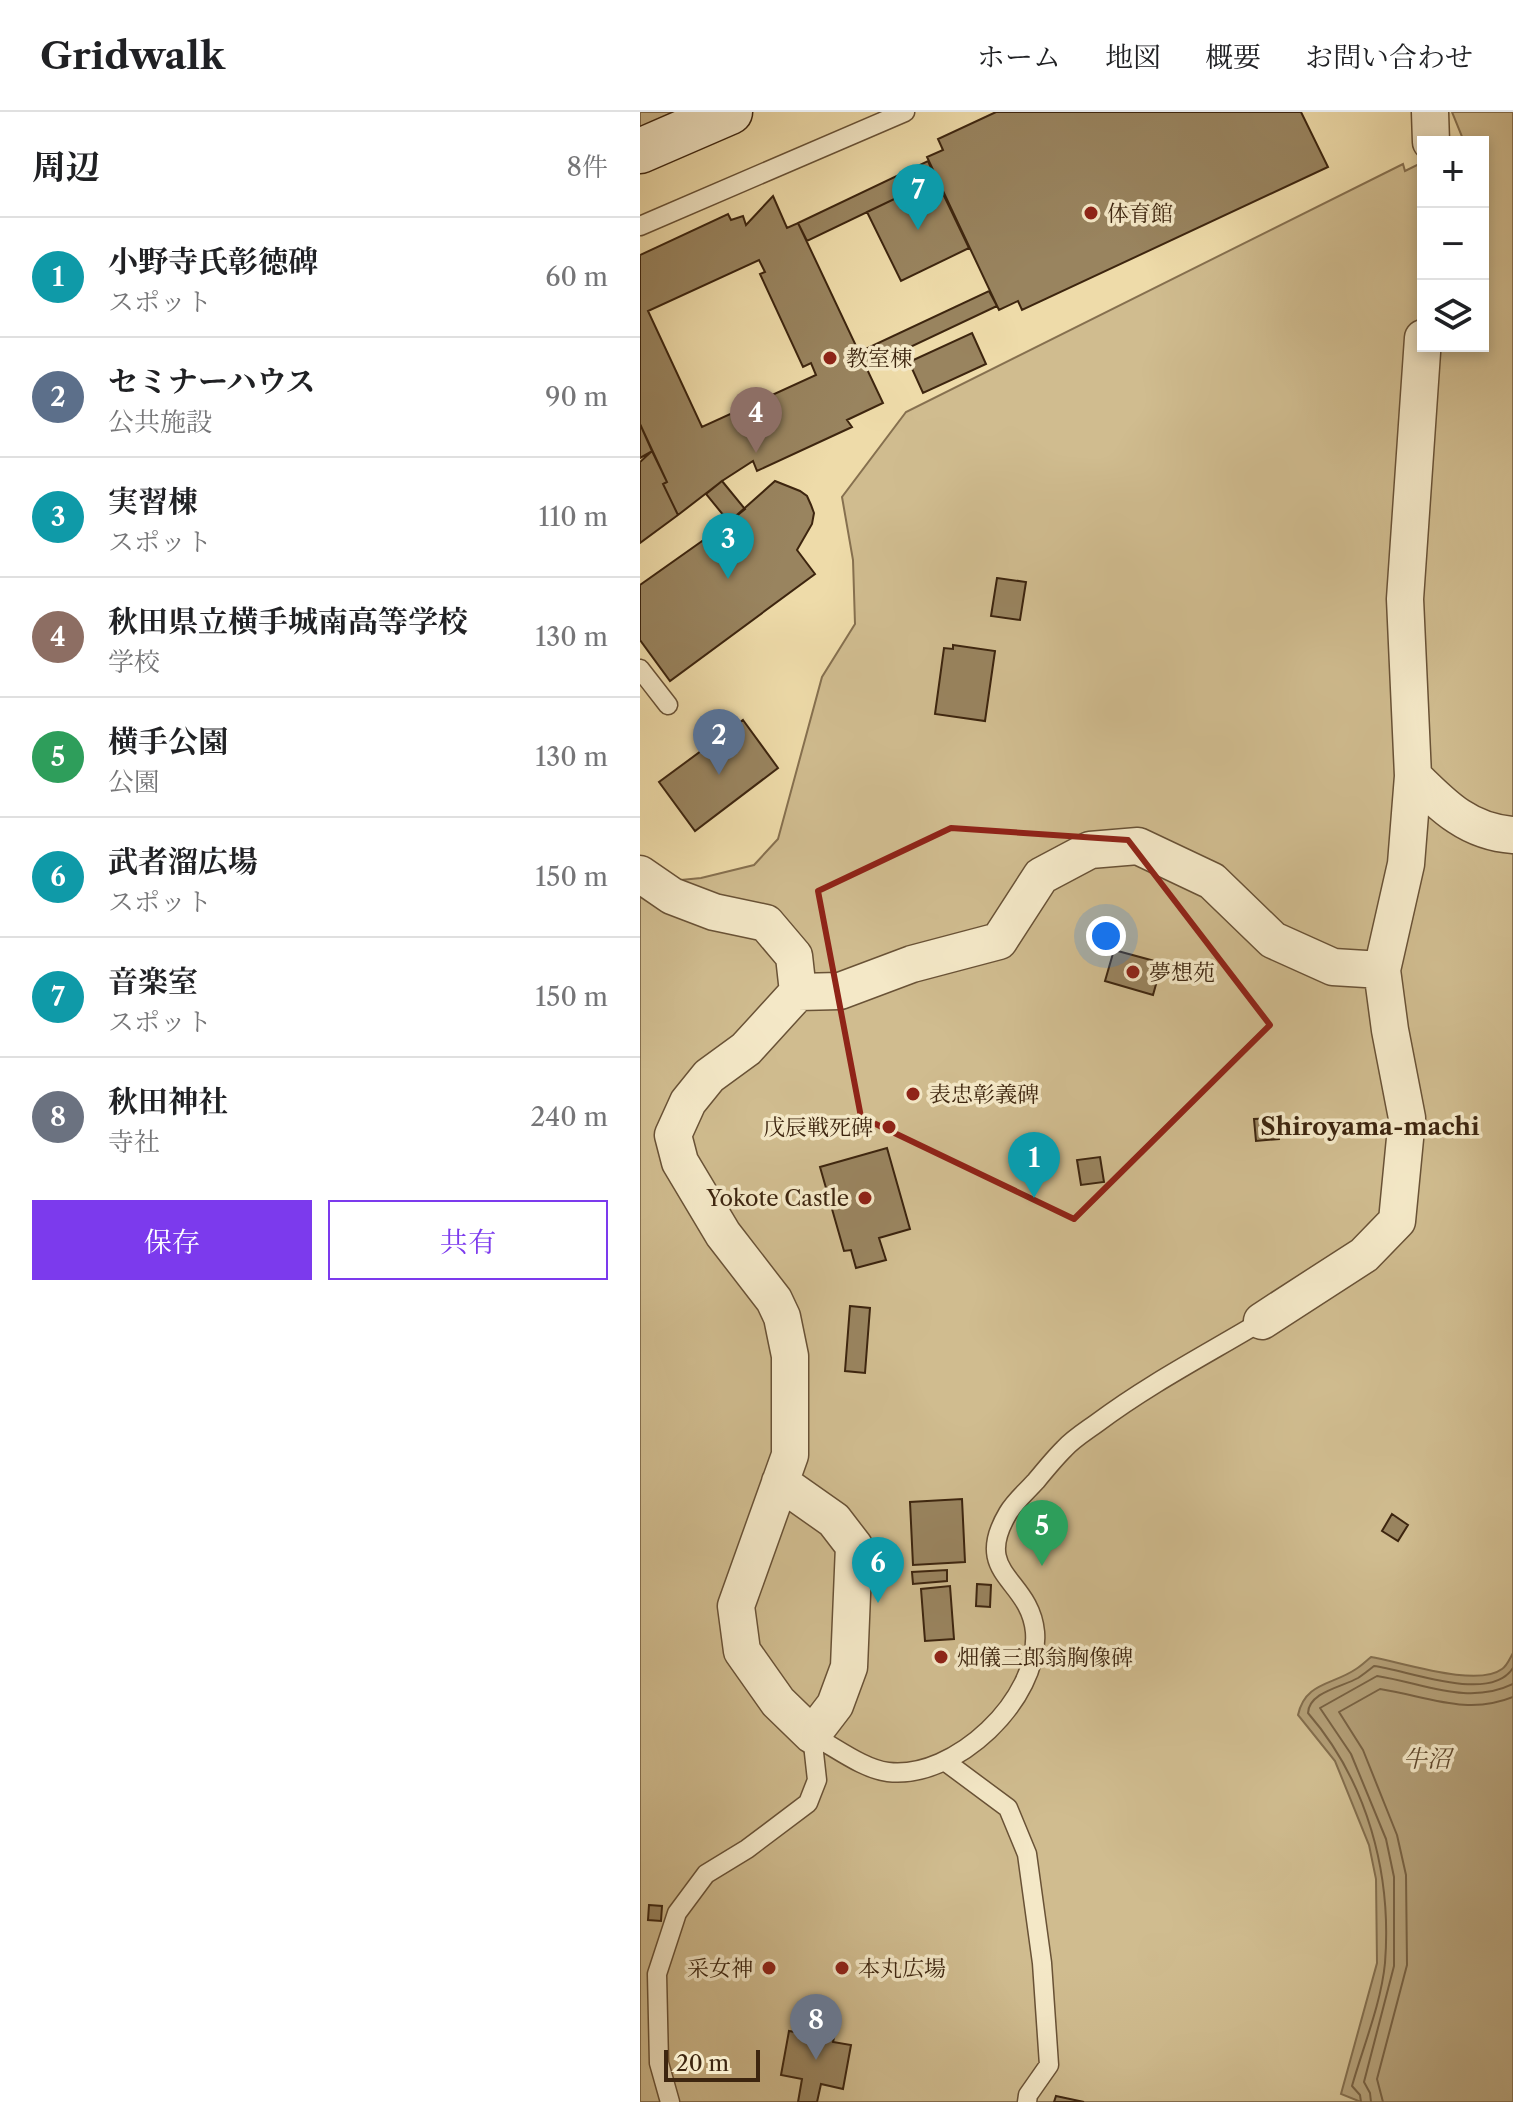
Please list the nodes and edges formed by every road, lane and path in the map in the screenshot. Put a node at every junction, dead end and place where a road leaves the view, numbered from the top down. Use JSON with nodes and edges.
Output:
{"nodes":[{"id":1,"x":730,"y":112,"type":"edge"},
{"id":2,"x":905,"y":112,"type":"edge"},
{"id":3,"x":1430,"y":112,"type":"edge"},
{"id":4,"x":1431,"y":136,"type":"edge"},
{"id":5,"x":640,"y":151,"type":"edge"},
{"id":6,"x":640,"y":226,"type":"edge"},
{"id":7,"x":1422,"y":352,"type":"edge"},
{"id":8,"x":640,"y":669,"type":"edge"},
{"id":9,"x":668,"y":705,"type":"dead end"},
{"id":10,"x":1413,"y":776,"type":"junction"},
{"id":11,"x":1513,"y":835,"type":"edge"},
{"id":12,"x":640,"y":874,"type":"edge"},
{"id":13,"x":1382,"y":970,"type":"junction"},
{"id":14,"x":798,"y":992,"type":"junction"},
{"id":15,"x":1262,"y":1321,"type":"joint"},
{"id":16,"x":780,"y":1482,"type":"junction"},
{"id":17,"x":812,"y":1735,"type":"junction"},
{"id":18,"x":946,"y":1762,"type":"junction"},
{"id":19,"x":670,"y":2102,"type":"edge"},
{"id":20,"x":1027,"y":2102,"type":"edge"}],
"edges":[{"from":1,"to":5,"type":"street"},
{"from":2,"to":6,"type":"lane"},
{"from":3,"to":4,"type":"street"},
{"from":7,"to":10,"type":"street"},
{"from":8,"to":9,"type":"lane"},
{"from":10,"to":11,"type":"street"},
{"from":10,"to":13,"type":"street"},
{"from":12,"to":14,"type":"street"},
{"from":13,"to":14,"type":"street"},
{"from":13,"to":15,"type":"street"},
{"from":14,"to":16,"type":"street"},
{"from":15,"to":18,"type":"lane"},
{"from":16,"to":17,"type":"street"},
{"from":16,"to":17,"type":"street"},
{"from":17,"to":18,"type":"lane"},
{"from":17,"to":19,"type":"lane"},
{"from":18,"to":20,"type":"lane"}]}
